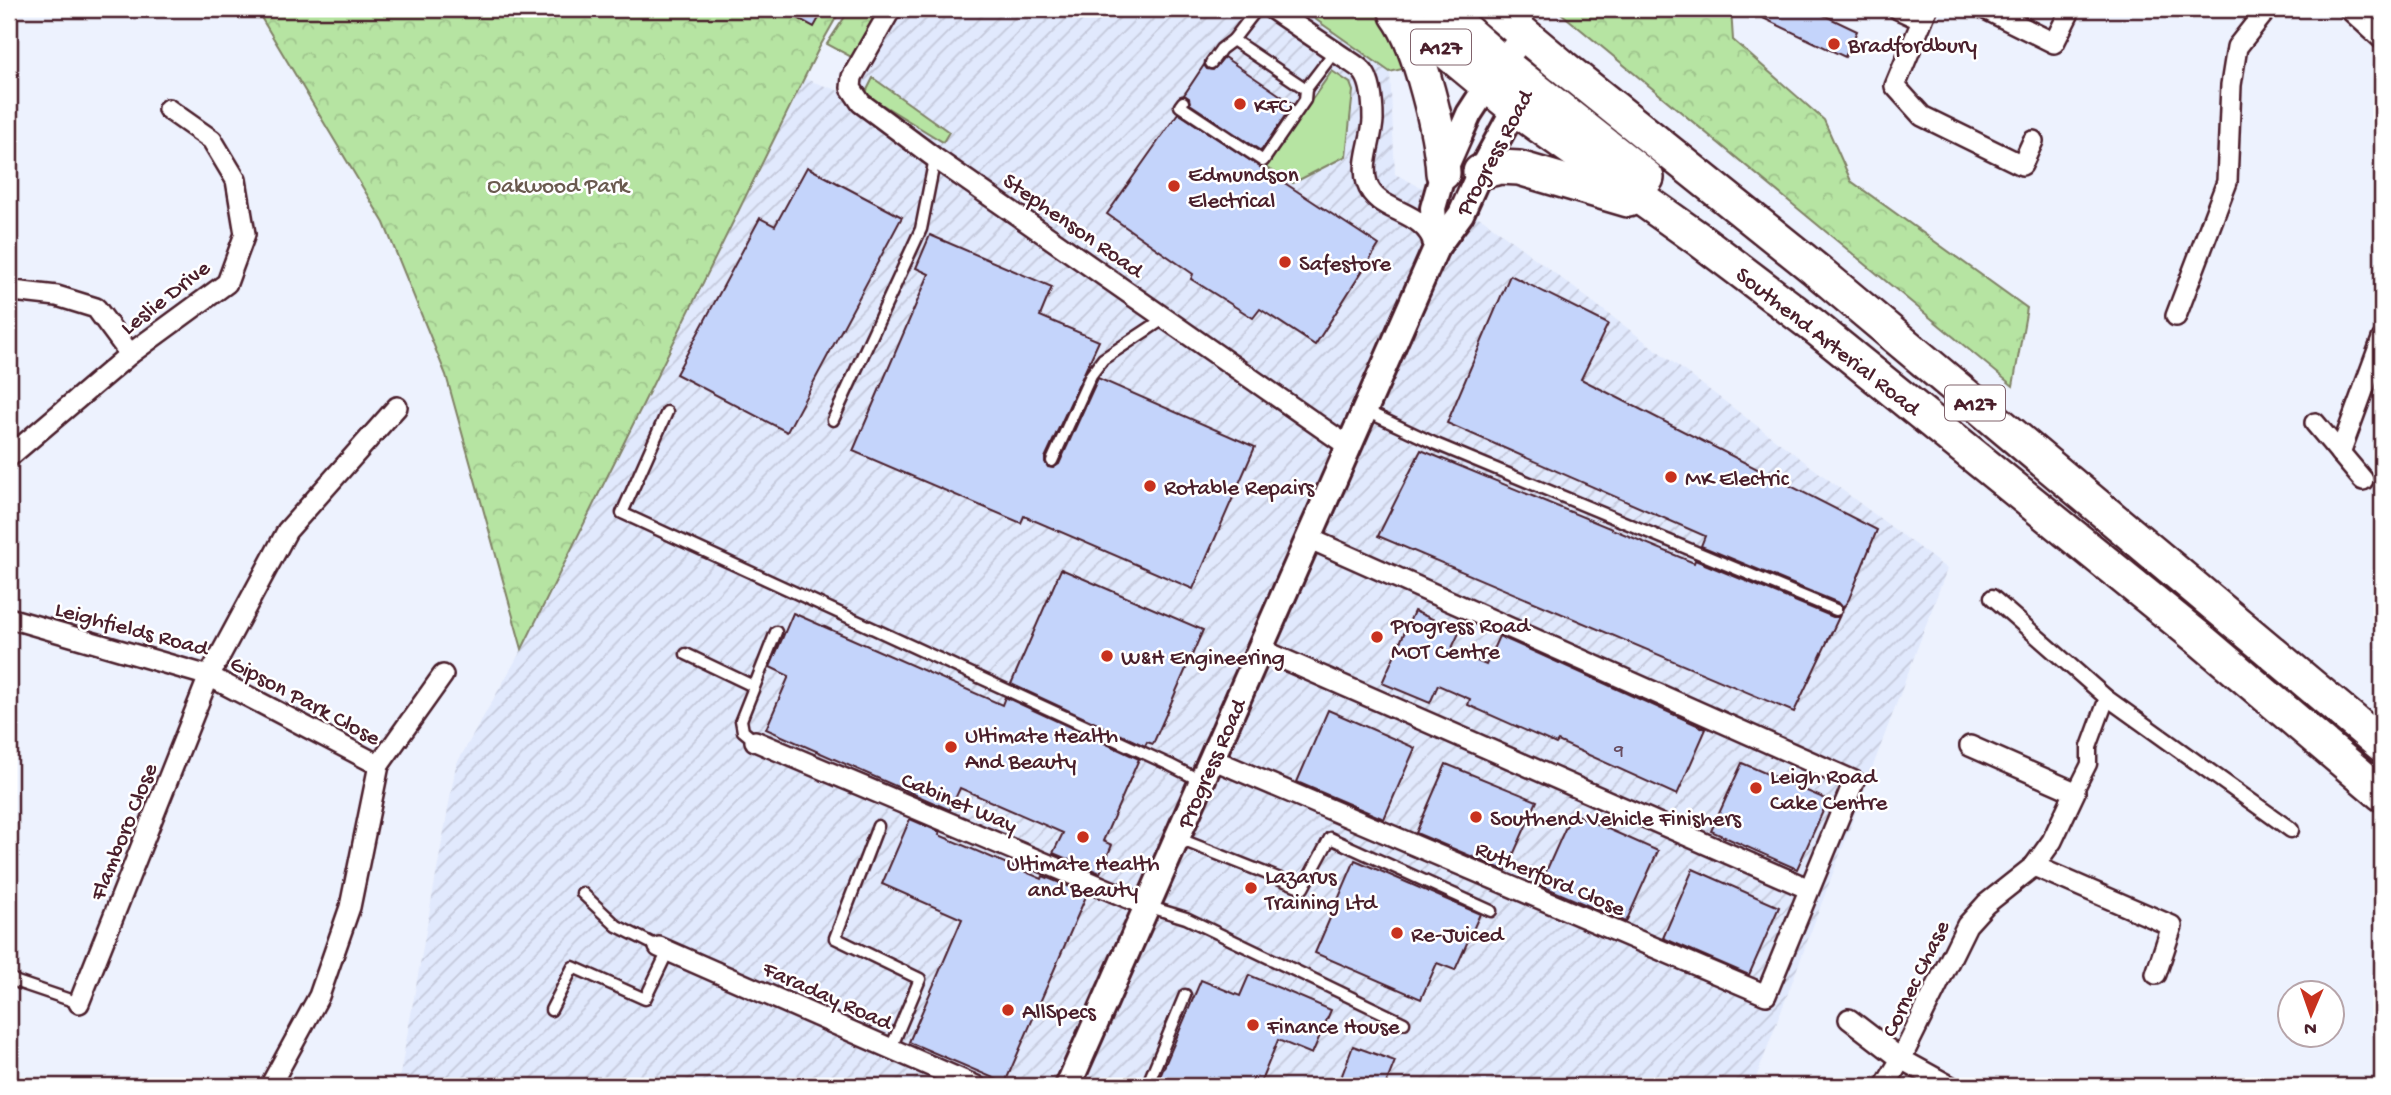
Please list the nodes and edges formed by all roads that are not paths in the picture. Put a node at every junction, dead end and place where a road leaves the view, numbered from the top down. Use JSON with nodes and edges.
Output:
{"nodes":[{"id":1,"x":891,"y":9,"type":"edge"},
{"id":2,"x":1257,"y":9,"type":"edge"},
{"id":3,"x":1272,"y":9,"type":"edge"},
{"id":4,"x":1394,"y":9,"type":"edge"},
{"id":5,"x":1441,"y":9,"type":"edge"},
{"id":6,"x":1466,"y":9,"type":"edge"},
{"id":7,"x":1494,"y":9,"type":"edge"},
{"id":8,"x":1898,"y":9,"type":"edge"},
{"id":9,"x":1985,"y":9,"type":"edge"},
{"id":10,"x":2267,"y":9,"type":"edge"},
{"id":11,"x":2348,"y":9,"type":"edge"},
{"id":12,"x":1924,"y":14,"type":"edge"},
{"id":13,"x":2068,"y":15,"type":"dead end"},
{"id":14,"x":2382,"y":39,"type":"edge"},
{"id":15,"x":1233,"y":40,"type":"junction"},
{"id":16,"x":1335,"y":51,"type":"junction"},
{"id":17,"x":1551,"y":57,"type":"junction"},
{"id":18,"x":1506,"y":59,"type":"junction"},
{"id":19,"x":1211,"y":63,"type":"dead end"},
{"id":20,"x":1306,"y":89,"type":"junction"},
{"id":21,"x":1521,"y":96,"type":"junction"},
{"id":22,"x":1183,"y":102,"type":"dead end"},
{"id":23,"x":168,"y":109,"type":"dead end"},
{"id":24,"x":2033,"y":141,"type":"dead end"},
{"id":25,"x":935,"y":158,"type":"junction"},
{"id":26,"x":1480,"y":172,"type":"junction"},
{"id":27,"x":1439,"y":184,"type":"junction"},
{"id":28,"x":1657,"y":209,"type":"junction"},
{"id":29,"x":1400,"y":212,"type":"junction"},
{"id":30,"x":1436,"y":248,"type":"junction"},
{"id":31,"x":9,"y":293,"type":"edge"},
{"id":32,"x":1774,"y":295,"type":"junction"},
{"id":33,"x":2176,"y":316,"type":"dead end"},
{"id":34,"x":1165,"y":317,"type":"junction"},
{"id":35,"x":2382,"y":339,"type":"edge"},
{"id":36,"x":130,"y":354,"type":"junction"},
{"id":37,"x":397,"y":407,"type":"dead end"},
{"id":38,"x":1364,"y":410,"type":"junction"},
{"id":39,"x":667,"y":412,"type":"dead end"},
{"id":40,"x":833,"y":420,"type":"dead end"},
{"id":41,"x":2315,"y":423,"type":"dead end"},
{"id":42,"x":1348,"y":446,"type":"junction"},
{"id":43,"x":2340,"y":453,"type":"junction"},
{"id":44,"x":9,"y":457,"type":"edge"},
{"id":45,"x":1052,"y":461,"type":"dead end"},
{"id":46,"x":2363,"y":480,"type":"dead end"},
{"id":47,"x":1308,"y":538,"type":"junction"},
{"id":48,"x":1992,"y":597,"type":"dead end"},
{"id":49,"x":1836,"y":610,"type":"dead end"},
{"id":50,"x":9,"y":618,"type":"edge"},
{"id":51,"x":776,"y":632,"type":"dead end"},
{"id":52,"x":1260,"y":649,"type":"junction"},
{"id":53,"x":686,"y":654,"type":"dead end"},
{"id":54,"x":443,"y":675,"type":"dead end"},
{"id":55,"x":209,"y":676,"type":"junction"},
{"id":56,"x":753,"y":686,"type":"junction"},
{"id":57,"x":2107,"y":698,"type":"junction"},
{"id":58,"x":755,"y":741,"type":"joint"},
{"id":59,"x":2382,"y":745,"type":"edge"},
{"id":60,"x":1970,"y":746,"type":"dead end"},
{"id":61,"x":1212,"y":758,"type":"junction"},
{"id":62,"x":379,"y":765,"type":"junction"},
{"id":63,"x":1202,"y":781,"type":"junction"},
{"id":64,"x":2075,"y":792,"type":"junction"},
{"id":65,"x":2382,"y":794,"type":"edge"},
{"id":66,"x":878,"y":826,"type":"dead end"},
{"id":67,"x":2291,"y":830,"type":"dead end"},
{"id":68,"x":1177,"y":838,"type":"junction"},
{"id":69,"x":2034,"y":866,"type":"junction"},
{"id":70,"x":1809,"y":888,"type":"junction"},
{"id":71,"x":582,"y":893,"type":"dead end"},
{"id":72,"x":1147,"y":906,"type":"junction"},
{"id":73,"x":1491,"y":911,"type":"dead end"},
{"id":74,"x":664,"y":949,"type":"junction"},
{"id":75,"x":2156,"y":974,"type":"dead end"},
{"id":76,"x":9,"y":977,"type":"edge"},
{"id":77,"x":1185,"y":995,"type":"dead end"},
{"id":78,"x":79,"y":1003,"type":"joint"},
{"id":79,"x":551,"y":1010,"type":"dead end"},
{"id":80,"x":1849,"y":1018,"type":"dead end"},
{"id":81,"x":1404,"y":1023,"type":"dead end"},
{"id":82,"x":891,"y":1048,"type":"junction"},
{"id":83,"x":1901,"y":1059,"type":"junction"},
{"id":84,"x":270,"y":1086,"type":"edge"},
{"id":85,"x":976,"y":1086,"type":"edge"},
{"id":86,"x":1068,"y":1086,"type":"edge"},
{"id":87,"x":1147,"y":1086,"type":"edge"},
{"id":88,"x":1885,"y":1086,"type":"edge"},
{"id":89,"x":1950,"y":1086,"type":"edge"}],
"edges":[{"from":1,"to":25,"type":"street","name":"Stephenson Road"},
{"from":2,"to":15,"type":"lane"},
{"from":3,"to":16,"type":"street"},
{"from":4,"to":18,"type":"highway","name":"Southend Arterial Road","number":"A127"},
{"from":4,"to":27,"type":"highway"},
{"from":5,"to":18,"type":"highway"},
{"from":6,"to":18,"type":"highway"},
{"from":7,"to":18,"type":"highway","name":"Southend Arterial Road","number":"A127"},
{"from":8,"to":12,"type":"street"},
{"from":9,"to":13,"type":"street"},
{"from":10,"to":33,"type":"street"},
{"from":11,"to":14,"type":"street"},
{"from":12,"to":24,"type":"street"},
{"from":15,"to":19,"type":"lane"},
{"from":15,"to":20,"type":"lane"},
{"from":16,"to":20,"type":"lane"},
{"from":16,"to":29,"type":"street"},
{"from":17,"to":18,"type":"highway","name":"Southend Arterial Road","number":"A127"},
{"from":17,"to":21,"type":"street","name":"Progress Road"},
{"from":17,"to":59,"type":"highway","name":"Southend Arterial Road","number":"A127"},
{"from":18,"to":21,"type":"highway"},
{"from":18,"to":27,"type":"street","name":"Progress Road"},
{"from":20,"to":22,"type":"lane"},
{"from":21,"to":26,"type":"street","name":"Progress Road"},
{"from":21,"to":28,"type":"highway","name":"Southend Arterial Road","number":"A127"},
{"from":21,"to":32,"type":"highway"},
{"from":23,"to":36,"type":"street","name":"Leslie Drive"},
{"from":25,"to":34,"type":"street","name":"Stephenson Road"},
{"from":25,"to":40,"type":"lane"},
{"from":26,"to":28,"type":"highway"},
{"from":26,"to":30,"type":"street","name":"Progress Road"},
{"from":27,"to":29,"type":"street"},
{"from":27,"to":30,"type":"street","name":"Progress Road"},
{"from":28,"to":32,"type":"highway","name":"Southend Arterial Road","number":"A127"},
{"from":29,"to":30,"type":"street"},
{"from":30,"to":38,"type":"street","name":"Progress Road"},
{"from":31,"to":36,"type":"street"},
{"from":32,"to":65,"type":"highway","name":"Southend Arterial Road","number":"A127"},
{"from":34,"to":42,"type":"street","name":"Stephenson Road"},
{"from":34,"to":45,"type":"lane"},
{"from":35,"to":43,"type":"street"},
{"from":36,"to":44,"type":"street","name":"Leslie Drive"},
{"from":37,"to":55,"type":"street","name":"Leighfields Road"},
{"from":38,"to":42,"type":"street","name":"Progress Road"},
{"from":38,"to":49,"type":"lane"},
{"from":39,"to":63,"type":"lane"},
{"from":41,"to":43,"type":"street"},
{"from":42,"to":47,"type":"street","name":"Progress Road"},
{"from":43,"to":46,"type":"street"},
{"from":47,"to":52,"type":"street","name":"Progress Road"},
{"from":47,"to":70,"type":"street","name":"Rutherford Close"},
{"from":48,"to":57,"type":"street"},
{"from":50,"to":55,"type":"street","name":"Leighfields Road"},
{"from":51,"to":56,"type":"lane"},
{"from":52,"to":61,"type":"street","name":"Progress Road"},
{"from":52,"to":70,"type":"street"},
{"from":53,"to":56,"type":"lane"},
{"from":54,"to":62,"type":"street","name":"Gipson Park Close"},
{"from":55,"to":62,"type":"street","name":"Gipson Park Close"},
{"from":55,"to":78,"type":"street","name":"Flamboro Close"},
{"from":56,"to":58,"type":"lane"},
{"from":57,"to":64,"type":"street","name":"Cornec Chase"},
{"from":57,"to":67,"type":"street"},
{"from":58,"to":72,"type":"street","name":"Cabinet Way"},
{"from":60,"to":64,"type":"street"},
{"from":61,"to":63,"type":"street","name":"Progress Road"},
{"from":61,"to":70,"type":"street","name":"Rutherford Close"},
{"from":62,"to":84,"type":"street","name":"Gipson Park Close"},
{"from":63,"to":68,"type":"street","name":"Progress Road"},
{"from":64,"to":69,"type":"street","name":"Cornec Chase"},
{"from":66,"to":82,"type":"lane"},
{"from":68,"to":72,"type":"street","name":"Progress Road"},
{"from":68,"to":73,"type":"lane"},
{"from":69,"to":75,"type":"street"},
{"from":69,"to":83,"type":"street","name":"Cornec Chase"},
{"from":71,"to":74,"type":"lane"},
{"from":72,"to":81,"type":"lane"},
{"from":72,"to":86,"type":"street","name":"Progress Road"},
{"from":74,"to":79,"type":"lane"},
{"from":74,"to":82,"type":"street","name":"Faraday Road"},
{"from":76,"to":78,"type":"lane"},
{"from":77,"to":87,"type":"lane"},
{"from":80,"to":83,"type":"street"},
{"from":82,"to":85,"type":"street","name":"Faraday Road"},
{"from":83,"to":88,"type":"street","name":"Cornec Chase"},
{"from":83,"to":89,"type":"street"}]}
